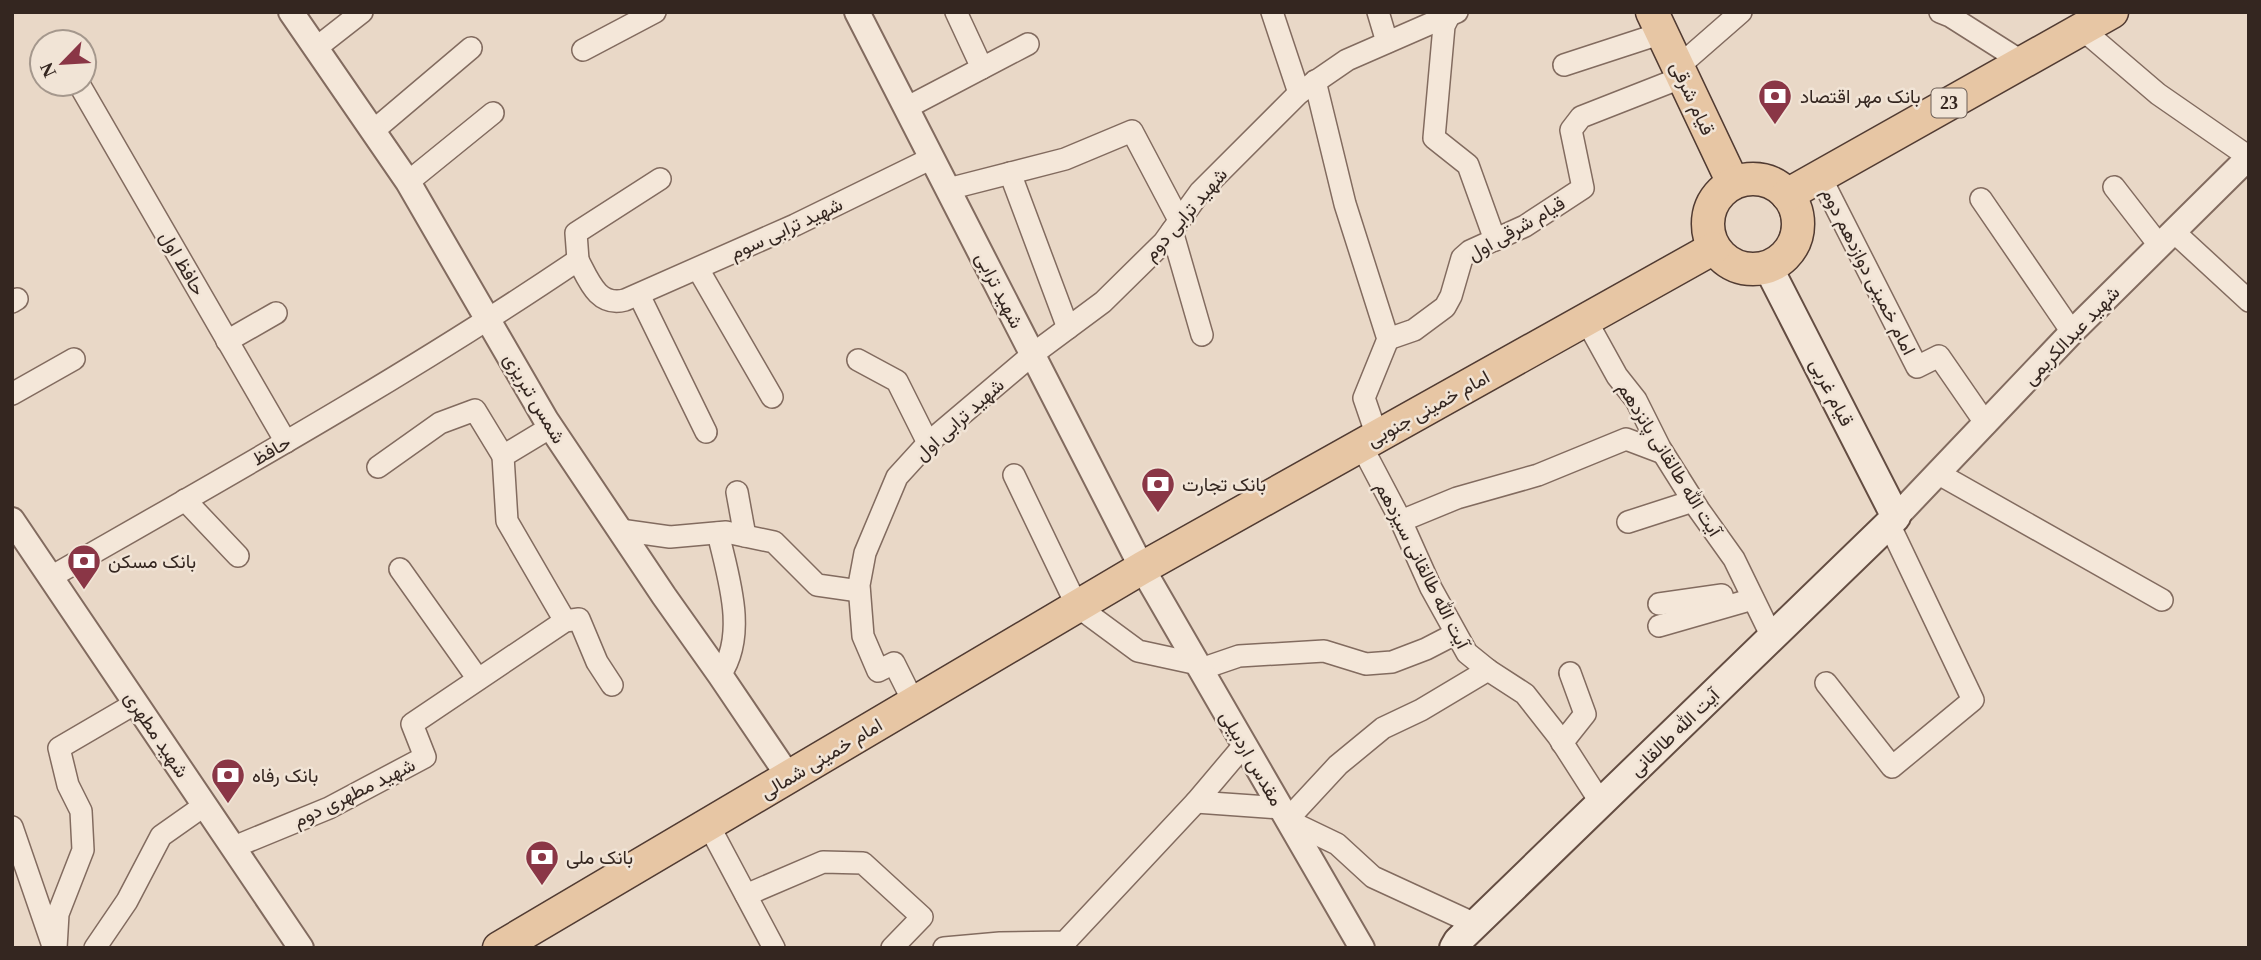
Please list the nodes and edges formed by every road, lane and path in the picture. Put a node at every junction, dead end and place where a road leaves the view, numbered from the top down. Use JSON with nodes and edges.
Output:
{"nodes":[{"id":1,"x":291,"y":12,"type":"edge"},
{"id":2,"x":362,"y":12,"type":"edge"},
{"id":3,"x":655,"y":12,"type":"edge"},
{"id":4,"x":857,"y":12,"type":"edge"},
{"id":5,"x":956,"y":12,"type":"edge"},
{"id":6,"x":1272,"y":12,"type":"edge"},
{"id":7,"x":1378,"y":12,"type":"edge"},
{"id":8,"x":1741,"y":12,"type":"edge"},
{"id":9,"x":1940,"y":12,"type":"edge"},
{"id":10,"x":2112,"y":12,"type":"edge"},
{"id":11,"x":1453,"y":14,"type":"edge"},
{"id":12,"x":1657,"y":23,"type":"edge"},
{"id":13,"x":2082,"y":29,"type":"junction"},
{"id":14,"x":1387,"y":42,"type":"junction"},
{"id":15,"x":1028,"y":44,"type":"dead end"},
{"id":16,"x":316,"y":48,"type":"junction"},
{"id":17,"x":471,"y":48,"type":"dead end"},
{"id":18,"x":583,"y":50,"type":"dead end"},
{"id":19,"x":2021,"y":61,"type":"junction"},
{"id":20,"x":1564,"y":65,"type":"dead end"},
{"id":21,"x":982,"y":68,"type":"junction"},
{"id":22,"x":1680,"y":72,"type":"junction"},
{"id":23,"x":1307,"y":87,"type":"junction"},
{"id":24,"x":87,"y":98,"type":"edge"},
{"id":25,"x":906,"y":108,"type":"junction"},
{"id":26,"x":493,"y":113,"type":"dead end"},
{"id":27,"x":373,"y":131,"type":"junction"},
{"id":28,"x":2249,"y":157,"type":"edge"},
{"id":29,"x":932,"y":158,"type":"junction"},
{"id":30,"x":1010,"y":173,"type":"junction"},
{"id":31,"x":1821,"y":176,"type":"junction"},
{"id":32,"x":660,"y":179,"type":"dead end"},
{"id":33,"x":408,"y":182,"type":"junction"},
{"id":34,"x":1733,"y":183,"type":"junction"},
{"id":35,"x":2114,"y":187,"type":"dead end"},
{"id":36,"x":948,"y":189,"type":"junction"},
{"id":37,"x":1787,"y":195,"type":"junction"},
{"id":38,"x":1981,"y":199,"type":"dead end"},
{"id":39,"x":1176,"y":225,"type":"junction"},
{"id":40,"x":2166,"y":238,"type":"junction"},
{"id":41,"x":1495,"y":240,"type":"junction"},
{"id":42,"x":1714,"y":248,"type":"junction"},
{"id":43,"x":578,"y":260,"type":"junction"},
{"id":44,"x":1768,"y":267,"type":"junction"},
{"id":45,"x":698,"y":269,"type":"junction"},
{"id":46,"x":639,"y":295,"type":"junction"},
{"id":47,"x":2249,"y":300,"type":"edge"},
{"id":48,"x":276,"y":313,"type":"dead end"},
{"id":49,"x":489,"y":320,"type":"junction"},
{"id":50,"x":1586,"y":320,"type":"junction"},
{"id":51,"x":1068,"y":328,"type":"junction"},
{"id":52,"x":2072,"y":332,"type":"junction"},
{"id":53,"x":1202,"y":335,"type":"dead end"},
{"id":54,"x":1388,"y":339,"type":"junction"},
{"id":55,"x":228,"y":341,"type":"junction"},
{"id":56,"x":1033,"y":354,"type":"junction"},
{"id":57,"x":74,"y":359,"type":"dead end"},
{"id":58,"x":858,"y":360,"type":"dead end"},
{"id":59,"x":12,"y":394,"type":"edge"},
{"id":60,"x":772,"y":397,"type":"dead end"},
{"id":61,"x":1986,"y":425,"type":"junction"},
{"id":62,"x":551,"y":428,"type":"junction"},
{"id":63,"x":706,"y":432,"type":"dead end"},
{"id":64,"x":1369,"y":441,"type":"junction"},
{"id":65,"x":286,"y":442,"type":"junction"},
{"id":66,"x":928,"y":443,"type":"junction"},
{"id":67,"x":1663,"y":453,"type":"junction"},
{"id":68,"x":503,"y":456,"type":"junction"},
{"id":69,"x":378,"y":467,"type":"dead end"},
{"id":70,"x":1938,"y":474,"type":"junction"},
{"id":71,"x":1014,"y":475,"type":"dead end"},
{"id":72,"x":737,"y":492,"type":"dead end"},
{"id":73,"x":185,"y":500,"type":"junction"},
{"id":74,"x":1693,"y":501,"type":"junction"},
{"id":75,"x":12,"y":520,"type":"edge"},
{"id":76,"x":1401,"y":521,"type":"junction"},
{"id":77,"x":1893,"y":521,"type":"junction"},
{"id":78,"x":1628,"y":522,"type":"dead end"},
{"id":79,"x":620,"y":530,"type":"junction"},
{"id":80,"x":718,"y":533,"type":"junction"},
{"id":81,"x":745,"y":536,"type":"junction"},
{"id":82,"x":238,"y":556,"type":"dead end"},
{"id":83,"x":1142,"y":568,"type":"junction"},
{"id":84,"x":400,"y":569,"type":"dead end"},
{"id":85,"x":51,"y":577,"type":"junction"},
{"id":86,"x":859,"y":591,"type":"junction"},
{"id":87,"x":1753,"y":599,"type":"junction"},
{"id":88,"x":2162,"y":600,"type":"dead end"},
{"id":89,"x":1659,"y":604,"type":"dead end"},
{"id":90,"x":1077,"y":606,"type":"junction"},
{"id":91,"x":1725,"y":607,"type":"junction"},
{"id":92,"x":565,"y":621,"type":"junction"},
{"id":93,"x":1659,"y":626,"type":"dead end"},
{"id":94,"x":1455,"y":634,"type":"junction"},
{"id":95,"x":1772,"y":637,"type":"junction"},
{"id":96,"x":1200,"y":667,"type":"junction"},
{"id":97,"x":1488,"y":670,"type":"junction"},
{"id":98,"x":1570,"y":673,"type":"dead end"},
{"id":99,"x":720,"y":675,"type":"junction"},
{"id":100,"x":478,"y":679,"type":"junction"},
{"id":101,"x":1826,"y":682,"type":"dead end"},
{"id":102,"x":612,"y":685,"type":"dead end"},
{"id":103,"x":136,"y":703,"type":"junction"},
{"id":104,"x":914,"y":703,"type":"junction"},
{"id":105,"x":1562,"y":743,"type":"junction"},
{"id":106,"x":1245,"y":744,"type":"junction"},
{"id":107,"x":789,"y":777,"type":"junction"},
{"id":108,"x":1196,"y":802,"type":"junction"},
{"id":109,"x":1601,"y":803,"type":"junction"},
{"id":110,"x":205,"y":805,"type":"junction"},
{"id":111,"x":1284,"y":814,"type":"junction"},
{"id":112,"x":708,"y":824,"type":"junction"},
{"id":113,"x":12,"y":827,"type":"edge"},
{"id":114,"x":234,"y":848,"type":"junction"},
{"id":115,"x":746,"y":895,"type":"junction"},
{"id":116,"x":1475,"y":924,"type":"junction"},
{"id":117,"x":1070,"y":945,"type":"edge"},
{"id":118,"x":55,"y":948,"type":"edge"},
{"id":119,"x":95,"y":948,"type":"edge"},
{"id":120,"x":301,"y":948,"type":"edge"},
{"id":121,"x":499,"y":948,"type":"edge"},
{"id":122,"x":774,"y":948,"type":"edge"},
{"id":123,"x":892,"y":948,"type":"edge"},
{"id":124,"x":944,"y":948,"type":"edge"},
{"id":125,"x":1362,"y":948,"type":"edge"},
{"id":126,"x":1454,"y":948,"type":"edge"}],
"edges":[{"from":1,"to":16,"type":"street","name":"شمس تبریزی"},
{"from":2,"to":16,"type":"street"},
{"from":3,"to":18,"type":"street"},
{"from":4,"to":25,"type":"street","name":"شهید ترابی"},
{"from":5,"to":21,"type":"street"},
{"from":6,"to":23,"type":"street"},
{"from":7,"to":14,"type":"street"},
{"from":8,"to":22,"type":"street"},
{"from":9,"to":19,"type":"street"},
{"from":10,"to":13,"type":"main road","number":"23"},
{"from":11,"to":14,"type":"street","name":"شهید ترابی دوم"},
{"from":11,"to":41,"type":"street"},
{"from":12,"to":20,"type":"street"},
{"from":12,"to":22,"type":"main road","name":"قیام شرقی"},
{"from":13,"to":19,"type":"main road","number":"23"},
{"from":13,"to":28,"type":"street"},
{"from":14,"to":23,"type":"street","name":"شهید ترابی دوم"},
{"from":15,"to":21,"type":"street"},
{"from":16,"to":27,"type":"street","name":"شمس تبریزی"},
{"from":17,"to":27,"type":"street"},
{"from":19,"to":31,"type":"main road","number":"23"},
{"from":21,"to":25,"type":"street"},
{"from":22,"to":34,"type":"main road","name":"قیام شرقی"},
{"from":22,"to":41,"type":"street","name":"قیام شرقی اول"},
{"from":23,"to":39,"type":"street","name":"شهید ترابی دوم"},
{"from":23,"to":54,"type":"street"},
{"from":24,"to":55,"type":"street","name":"حافظ اول"},
{"from":25,"to":29,"type":"street","name":"شهید ترابی"},
{"from":26,"to":33,"type":"street"},
{"from":27,"to":33,"type":"street","name":"شمس تبریزی"},
{"from":28,"to":40,"type":"street","name":"شهید عبدالکریمی"},
{"from":29,"to":36,"type":"street","name":"شهید ترابی"},
{"from":29,"to":45,"type":"street","name":"شهید ترابی سوم"},
{"from":30,"to":36,"type":"street"},
{"from":30,"to":39,"type":"street"},
{"from":30,"to":51,"type":"street"},
{"from":31,"to":37,"type":"main road","number":"23"},
{"from":31,"to":61,"type":"street","name":"امام خمینی دوازدهم دوم"},
{"from":32,"to":43,"type":"street"},
{"from":33,"to":49,"type":"street","name":"شمس تبریزی"},
{"from":34,"to":37,"type":"main road"},
{"from":34,"to":42,"type":"main road"},
{"from":35,"to":40,"type":"street"},
{"from":36,"to":56,"type":"street","name":"شهید ترابی"},
{"from":37,"to":44,"type":"main road"},
{"from":38,"to":52,"type":"street"},
{"from":39,"to":51,"type":"street","name":"شهید ترابی دوم"},
{"from":39,"to":53,"type":"street"},
{"from":40,"to":47,"type":"street"},
{"from":40,"to":52,"type":"street","name":"شهید عبدالکریمی"},
{"from":41,"to":54,"type":"street","name":"قیام شرقی اول"},
{"from":42,"to":44,"type":"main road"},
{"from":42,"to":50,"type":"main road","name":"امام خمینی جنوبی"},
{"from":43,"to":46,"type":"street","name":"شهید ترابی سوم"},
{"from":43,"to":49,"type":"street","name":"حافظ"},
{"from":44,"to":77,"type":"main road","name":"قیام غربی"},
{"from":45,"to":46,"type":"street","name":"شهید ترابی سوم"},
{"from":45,"to":60,"type":"street"},
{"from":46,"to":63,"type":"street"},
{"from":48,"to":55,"type":"street"},
{"from":49,"to":62,"type":"street","name":"شمس تبریزی"},
{"from":49,"to":65,"type":"street","name":"حافظ"},
{"from":50,"to":64,"type":"main road","name":"امام خمینی جنوبی"},
{"from":50,"to":67,"type":"street","name":"آیت الله طالقانی پانزدهم"},
{"from":51,"to":56,"type":"street","name":"شهید ترابی دوم"},
{"from":52,"to":61,"type":"street","name":"شهید عبدالکریمی"},
{"from":54,"to":64,"type":"street","name":"آیت الله طالقانی سیزدهم"},
{"from":55,"to":65,"type":"street","name":"حافظ اول"},
{"from":56,"to":66,"type":"street","name":"شهید ترابی اول"},
{"from":56,"to":83,"type":"street","name":"شهید ترابی"},
{"from":57,"to":59,"type":"street"},
{"from":58,"to":66,"type":"street"},
{"from":61,"to":70,"type":"street","name":"شهید عبدالکریمی"},
{"from":62,"to":68,"type":"street"},
{"from":62,"to":79,"type":"street","name":"شمس تبریزی"},
{"from":64,"to":76,"type":"street","name":"آیت الله طالقانی سیزدهم"},
{"from":64,"to":83,"type":"main road","name":"امام خمینی جنوبی"},
{"from":65,"to":73,"type":"street","name":"حافظ"},
{"from":66,"to":86,"type":"street","name":"شهید ترابی اول"},
{"from":67,"to":74,"type":"street","name":"آیت الله طالقانی پانزدهم"},
{"from":67,"to":76,"type":"street"},
{"from":68,"to":69,"type":"street"},
{"from":68,"to":92,"type":"street"},
{"from":70,"to":77,"type":"street","name":"شهید عبدالکریمی"},
{"from":70,"to":88,"type":"street"},
{"from":71,"to":90,"type":"street"},
{"from":72,"to":81,"type":"street"},
{"from":73,"to":82,"type":"street"},
{"from":73,"to":85,"type":"street","name":"حافظ"},
{"from":74,"to":78,"type":"street"},
{"from":74,"to":87,"type":"street","name":"آیت الله طالقانی پانزدهم"},
{"from":75,"to":85,"type":"street","name":"شهید مطهری"},
{"from":76,"to":94,"type":"street","name":"آیت الله طالقانی سیزدهم"},
{"from":77,"to":95,"type":"main road","name":"آیت الله طالقانی"},
{"from":77,"to":101,"type":"street"},
{"from":79,"to":80,"type":"street"},
{"from":79,"to":99,"type":"street","name":"شمس تبریزی"},
{"from":80,"to":81,"type":"street"},
{"from":80,"to":99,"type":"street"},
{"from":81,"to":86,"type":"street"},
{"from":83,"to":90,"type":"main road","name":"امام خمینی شمالی"},
{"from":83,"to":96,"type":"street","name":"مقدس اردبیلی"},
{"from":84,"to":100,"type":"street"},
{"from":85,"to":103,"type":"street","name":"شهید مطهری"},
{"from":86,"to":104,"type":"street","name":"شهید ترابی اول"},
{"from":87,"to":91,"type":"street"},
{"from":87,"to":95,"type":"street","name":"آیت الله طالقانی پانزدهم"},
{"from":89,"to":91,"type":"street"},
{"from":90,"to":96,"type":"street"},
{"from":90,"to":104,"type":"main road","name":"امام خمینی شمالی"},
{"from":91,"to":93,"type":"street"},
{"from":92,"to":100,"type":"street","name":"شهید مطهری دوم"},
{"from":92,"to":102,"type":"street"},
{"from":94,"to":96,"type":"street"},
{"from":94,"to":97,"type":"street","name":"آیت الله طالقانی سیزدهم"},
{"from":95,"to":109,"type":"main road","name":"آیت الله طالقانی"},
{"from":96,"to":106,"type":"street","name":"مقدس اردبیلی"},
{"from":97,"to":105,"type":"street","name":"آیت الله طالقانی سیزدهم"},
{"from":97,"to":111,"type":"street"},
{"from":98,"to":105,"type":"street"},
{"from":99,"to":107,"type":"street","name":"شمس تبریزی"},
{"from":100,"to":114,"type":"street","name":"شهید مطهری دوم"},
{"from":103,"to":110,"type":"street","name":"شهید مطهری"},
{"from":103,"to":118,"type":"street"},
{"from":104,"to":107,"type":"main road","name":"امام خمینی شمالی"},
{"from":105,"to":109,"type":"street","name":"آیت الله طالقانی سیزدهم"},
{"from":106,"to":108,"type":"street"},
{"from":106,"to":111,"type":"street","name":"مقدس اردبیلی"},
{"from":107,"to":112,"type":"main road","name":"امام خمینی شمالی"},
{"from":108,"to":111,"type":"street"},
{"from":108,"to":117,"type":"street"},
{"from":109,"to":116,"type":"main road","name":"آیت الله طالقانی"},
{"from":110,"to":114,"type":"street","name":"شهید مطهری"},
{"from":110,"to":119,"type":"street"},
{"from":111,"to":116,"type":"street"},
{"from":111,"to":125,"type":"street","name":"مقدس اردبیلی"},
{"from":112,"to":115,"type":"street"},
{"from":112,"to":121,"type":"main road","name":"امام خمینی شمالی"},
{"from":113,"to":118,"type":"street"},
{"from":114,"to":120,"type":"street","name":"شهید مطهری"},
{"from":115,"to":122,"type":"street"},
{"from":115,"to":123,"type":"street"},
{"from":116,"to":126,"type":"main road","name":"آیت الله طالقانی"},
{"from":117,"to":124,"type":"street"}]}
